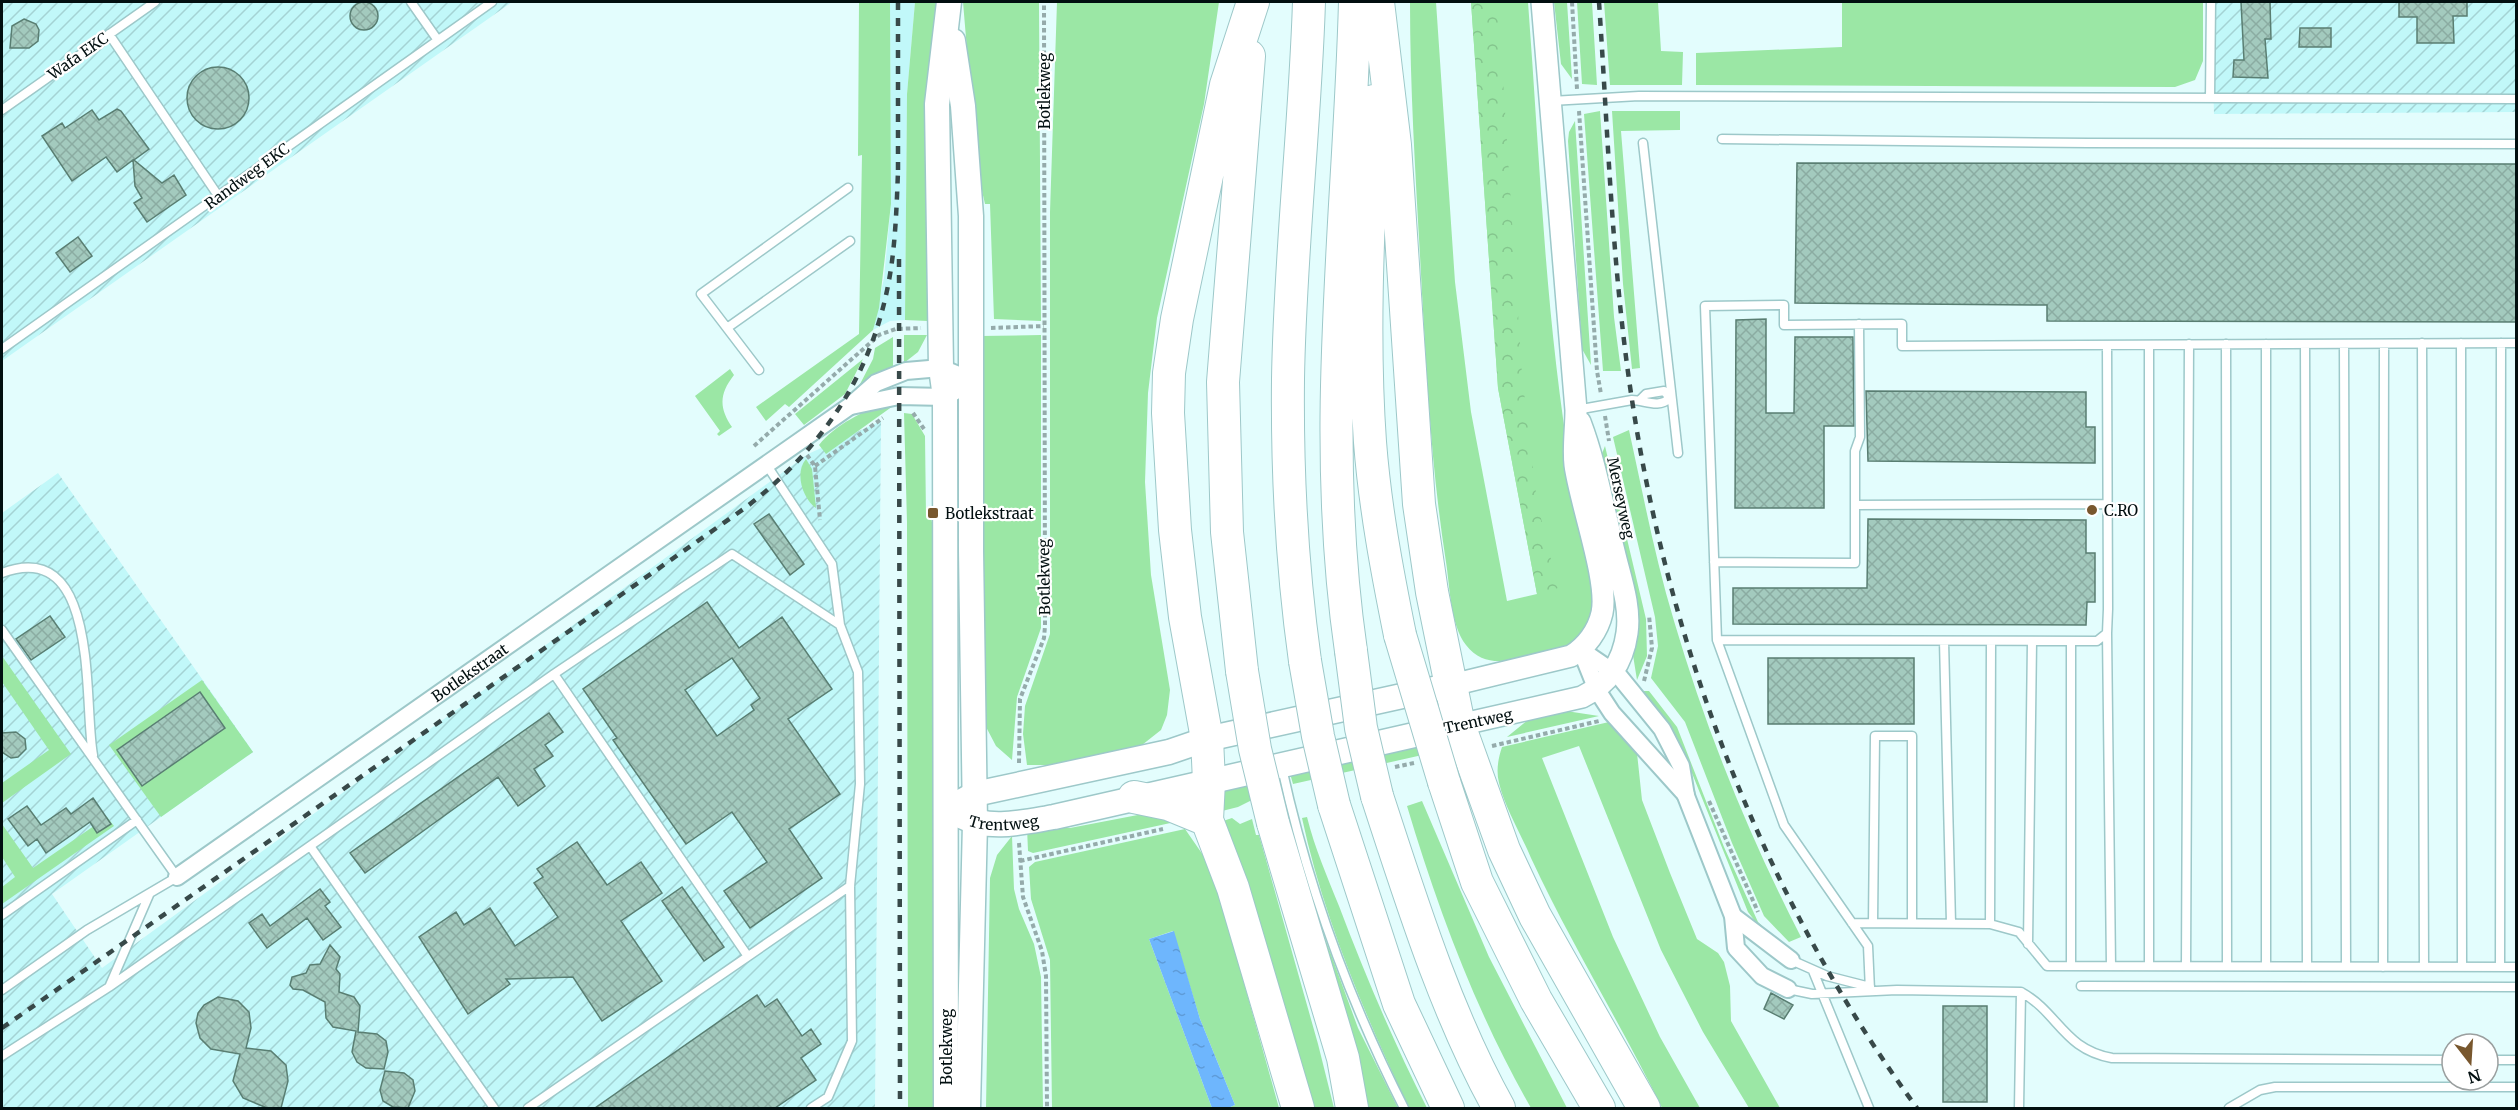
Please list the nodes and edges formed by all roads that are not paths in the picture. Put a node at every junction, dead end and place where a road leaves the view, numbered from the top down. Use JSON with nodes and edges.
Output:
{"nodes":[{"id":1,"x":155,"y":2,"type":"edge"},
{"id":2,"x":411,"y":2,"type":"edge"},
{"id":3,"x":492,"y":2,"type":"edge"},
{"id":4,"x":1253,"y":2,"type":"edge"},
{"id":5,"x":1309,"y":2,"type":"edge"},
{"id":6,"x":1355,"y":2,"type":"edge"},
{"id":7,"x":1378,"y":2,"type":"edge"},
{"id":8,"x":1542,"y":2,"type":"edge"},
{"id":9,"x":2211,"y":2,"type":"edge"},
{"id":10,"x":949,"y":8,"type":"edge"},
{"id":11,"x":109,"y":34,"type":"junction"},
{"id":12,"x":437,"y":39,"type":"junction"},
{"id":13,"x":2210,"y":97,"type":"junction"},
{"id":14,"x":2517,"y":99,"type":"edge"},
{"id":15,"x":1550,"y":101,"type":"junction"},
{"id":16,"x":2,"y":110,"type":"edge"},
{"id":17,"x":1722,"y":139,"type":"dead end"},
{"id":18,"x":1643,"y":143,"type":"dead end"},
{"id":19,"x":2517,"y":144,"type":"edge"},
{"id":20,"x":849,"y":188,"type":"dead end"},
{"id":21,"x":219,"y":197,"type":"junction"},
{"id":22,"x":850,"y":241,"type":"dead end"},
{"id":23,"x":1859,"y":324,"type":"junction"},
{"id":24,"x":727,"y":328,"type":"junction"},
{"id":25,"x":2422,"y":343,"type":"junction"},
{"id":26,"x":2461,"y":343,"type":"junction"},
{"id":27,"x":2501,"y":343,"type":"junction"},
{"id":28,"x":2517,"y":343,"type":"edge"},
{"id":29,"x":2226,"y":344,"type":"junction"},
{"id":30,"x":2265,"y":344,"type":"junction"},
{"id":31,"x":2305,"y":344,"type":"junction"},
{"id":32,"x":2344,"y":344,"type":"junction"},
{"id":33,"x":2384,"y":344,"type":"junction"},
{"id":34,"x":2107,"y":345,"type":"junction"},
{"id":35,"x":2149,"y":345,"type":"junction"},
{"id":36,"x":2189,"y":345,"type":"junction"},
{"id":37,"x":2,"y":349,"type":"edge"},
{"id":38,"x":941,"y":368,"type":"junction"},
{"id":39,"x":759,"y":370,"type":"dead end"},
{"id":40,"x":973,"y":381,"type":"junction"},
{"id":41,"x":945,"y":397,"type":"junction"},
{"id":42,"x":1670,"y":398,"type":"junction"},
{"id":43,"x":850,"y":406,"type":"junction"},
{"id":44,"x":1576,"y":410,"type":"junction"},
{"id":45,"x":1678,"y":453,"type":"dead end"},
{"id":46,"x":766,"y":464,"type":"junction"},
{"id":47,"x":2108,"y":504,"type":"junction"},
{"id":48,"x":1855,"y":505,"type":"junction"},
{"id":49,"x":1714,"y":562,"type":"junction"},
{"id":50,"x":2,"y":573,"type":"edge"},
{"id":51,"x":840,"y":625,"type":"junction"},
{"id":52,"x":2,"y":630,"type":"edge"},
{"id":53,"x":2107,"y":633,"type":"junction"},
{"id":54,"x":1717,"y":640,"type":"junction"},
{"id":55,"x":1944,"y":641,"type":"junction"},
{"id":56,"x":1991,"y":642,"type":"junction"},
{"id":57,"x":2032,"y":642,"type":"junction"},
{"id":58,"x":2071,"y":643,"type":"junction"},
{"id":59,"x":1581,"y":650,"type":"junction"},
{"id":60,"x":1613,"y":672,"type":"junction"},
{"id":61,"x":554,"y":674,"type":"junction"},
{"id":62,"x":1452,"y":685,"type":"junction"},
{"id":63,"x":1597,"y":690,"type":"junction"},
{"id":64,"x":1459,"y":725,"type":"junction"},
{"id":65,"x":1207,"y":739,"type":"junction"},
{"id":66,"x":93,"y":759,"type":"junction"},
{"id":67,"x":1281,"y":765,"type":"junction"},
{"id":68,"x":1209,"y":781,"type":"junction"},
{"id":69,"x":975,"y":794,"type":"junction"},
{"id":70,"x":1686,"y":796,"type":"junction"},
{"id":71,"x":1134,"y":797,"type":"junction"},
{"id":72,"x":946,"y":808,"type":"junction"},
{"id":73,"x":137,"y":820,"type":"junction"},
{"id":74,"x":1207,"y":820,"type":"junction"},
{"id":75,"x":975,"y":823,"type":"junction"},
{"id":76,"x":310,"y":846,"type":"junction"},
{"id":77,"x":177,"y":877,"type":"junction"},
{"id":78,"x":850,"y":886,"type":"junction"},
{"id":79,"x":149,"y":895,"type":"junction"},
{"id":80,"x":2,"y":915,"type":"edge"},
{"id":81,"x":1733,"y":916,"type":"junction"},
{"id":82,"x":1852,"y":923,"type":"junction"},
{"id":83,"x":1873,"y":923,"type":"junction"},
{"id":84,"x":1912,"y":923,"type":"junction"},
{"id":85,"x":1951,"y":923,"type":"junction"},
{"id":86,"x":1990,"y":924,"type":"junction"},
{"id":87,"x":2028,"y":944,"type":"junction"},
{"id":88,"x":747,"y":955,"type":"junction"},
{"id":89,"x":1791,"y":960,"type":"joint"},
{"id":90,"x":2071,"y":966,"type":"junction"},
{"id":91,"x":2110,"y":966,"type":"junction"},
{"id":92,"x":2149,"y":966,"type":"junction"},
{"id":93,"x":2186,"y":966,"type":"junction"},
{"id":94,"x":2227,"y":966,"type":"junction"},
{"id":95,"x":2266,"y":966,"type":"junction"},
{"id":96,"x":2307,"y":966,"type":"junction"},
{"id":97,"x":2346,"y":966,"type":"junction"},
{"id":98,"x":2383,"y":967,"type":"junction"},
{"id":99,"x":2424,"y":967,"type":"junction"},
{"id":100,"x":2462,"y":967,"type":"junction"},
{"id":101,"x":2500,"y":967,"type":"junction"},
{"id":102,"x":2517,"y":967,"type":"edge"},
{"id":103,"x":1813,"y":970,"type":"junction"},
{"id":104,"x":2081,"y":986,"type":"dead end"},
{"id":105,"x":109,"y":987,"type":"junction"},
{"id":106,"x":2517,"y":987,"type":"edge"},
{"id":107,"x":1788,"y":989,"type":"joint"},
{"id":108,"x":1870,"y":989,"type":"junction"},
{"id":109,"x":2,"y":990,"type":"edge"},
{"id":110,"x":2021,"y":992,"type":"junction"},
{"id":111,"x":1821,"y":994,"type":"junction"},
{"id":112,"x":2,"y":1056,"type":"edge"},
{"id":113,"x":2440,"y":1060,"type":"edge"},
{"id":114,"x":2500,"y":1060,"type":"edge"},
{"id":115,"x":2517,"y":1060,"type":"edge"},
{"id":116,"x":2517,"y":1087,"type":"edge"},
{"id":117,"x":494,"y":1108,"type":"edge"},
{"id":118,"x":528,"y":1108,"type":"edge"},
{"id":119,"x":811,"y":1108,"type":"edge"},
{"id":120,"x":946,"y":1108,"type":"edge"},
{"id":121,"x":968,"y":1108,"type":"edge"},
{"id":122,"x":1298,"y":1108,"type":"edge"},
{"id":123,"x":1352,"y":1108,"type":"edge"},
{"id":124,"x":1404,"y":1108,"type":"edge"},
{"id":125,"x":1448,"y":1108,"type":"edge"},
{"id":126,"x":1499,"y":1108,"type":"edge"},
{"id":127,"x":1599,"y":1108,"type":"edge"},
{"id":128,"x":1644,"y":1108,"type":"edge"},
{"id":129,"x":1869,"y":1108,"type":"edge"},
{"id":130,"x":2019,"y":1108,"type":"edge"},
{"id":131,"x":2229,"y":1108,"type":"edge"}],
"edges":[{"from":1,"to":11,"type":"lane","name":"Wafa EKC"},
{"from":2,"to":12,"type":"lane"},
{"from":3,"to":12,"type":"lane","name":"Randweg EKC"},
{"from":4,"to":65,"type":"highway"},
{"from":4,"to":123,"type":"highway","bridge":true},
{"from":5,"to":125,"type":"highway","bridge":true},
{"from":6,"to":126,"type":"highway","bridge":true},
{"from":7,"to":62,"type":"highway"},
{"from":7,"to":127,"type":"highway","bridge":true},
{"from":8,"to":15,"type":"street","name":"Merseyweg"},
{"from":9,"to":13,"type":"lane"},
{"from":10,"to":38,"type":"main road","name":"Botlekweg"},
{"from":10,"to":40,"type":"main road","name":"Botlekweg"},
{"from":11,"to":16,"type":"lane","name":"Wafa EKC"},
{"from":11,"to":21,"type":"lane"},
{"from":12,"to":21,"type":"lane","name":"Randweg EKC"},
{"from":13,"to":14,"type":"lane"},
{"from":13,"to":15,"type":"lane"},
{"from":15,"to":44,"type":"street","name":"Merseyweg"},
{"from":17,"to":19,"type":"lane"},
{"from":18,"to":42,"type":"lane"},
{"from":20,"to":24,"type":"lane"},
{"from":21,"to":37,"type":"lane","name":"Randweg EKC"},
{"from":22,"to":24,"type":"lane"},
{"from":23,"to":34,"type":"lane"},
{"from":23,"to":48,"type":"lane"},
{"from":23,"to":49,"type":"lane"},
{"from":24,"to":39,"type":"lane"},
{"from":25,"to":26,"type":"lane"},
{"from":25,"to":33,"type":"lane"},
{"from":25,"to":99,"type":"lane"},
{"from":26,"to":27,"type":"lane"},
{"from":26,"to":100,"type":"lane"},
{"from":27,"to":28,"type":"lane"},
{"from":27,"to":101,"type":"lane"},
{"from":29,"to":30,"type":"lane"},
{"from":29,"to":36,"type":"lane"},
{"from":29,"to":94,"type":"lane"},
{"from":30,"to":31,"type":"lane"},
{"from":30,"to":95,"type":"lane"},
{"from":31,"to":32,"type":"lane"},
{"from":31,"to":96,"type":"lane"},
{"from":32,"to":33,"type":"lane"},
{"from":32,"to":97,"type":"lane"},
{"from":33,"to":98,"type":"lane"},
{"from":34,"to":35,"type":"lane"},
{"from":34,"to":47,"type":"lane"},
{"from":35,"to":36,"type":"lane"},
{"from":35,"to":92,"type":"lane"},
{"from":36,"to":93,"type":"lane"},
{"from":38,"to":40,"type":"street","name":"Botlekstraat"},
{"from":38,"to":41,"type":"main road","name":"Botlekweg"},
{"from":38,"to":43,"type":"street","name":"Botlekstraat"},
{"from":40,"to":41,"type":"street"},
{"from":40,"to":69,"type":"main road","name":"Botlekweg"},
{"from":41,"to":43,"type":"street","name":"Botlekstraat"},
{"from":41,"to":72,"type":"main road","name":"Botlekweg"},
{"from":42,"to":44,"type":"lane"},
{"from":42,"to":45,"type":"lane"},
{"from":43,"to":46,"type":"street","name":"Botlekstraat"},
{"from":44,"to":59,"type":"street","name":"Merseyweg"},
{"from":44,"to":60,"type":"street","name":"Merseyweg"},
{"from":46,"to":51,"type":"lane"},
{"from":46,"to":77,"type":"street","name":"Botlekstraat"},
{"from":47,"to":48,"type":"lane"},
{"from":47,"to":53,"type":"lane"},
{"from":48,"to":49,"type":"lane"},
{"from":49,"to":54,"type":"lane"},
{"from":50,"to":66,"type":"lane"},
{"from":51,"to":61,"type":"lane"},
{"from":51,"to":78,"type":"lane"},
{"from":52,"to":66,"type":"lane"},
{"from":53,"to":58,"type":"lane"},
{"from":53,"to":91,"type":"lane"},
{"from":54,"to":55,"type":"lane"},
{"from":54,"to":82,"type":"lane"},
{"from":55,"to":56,"type":"lane"},
{"from":55,"to":85,"type":"lane"},
{"from":56,"to":57,"type":"lane"},
{"from":56,"to":86,"type":"lane"},
{"from":57,"to":58,"type":"lane"},
{"from":57,"to":87,"type":"lane"},
{"from":58,"to":90,"type":"lane"},
{"from":59,"to":60,"type":"street"},
{"from":59,"to":62,"type":"street","name":"Trentweg"},
{"from":59,"to":63,"type":"street"},
{"from":60,"to":63,"type":"street","name":"Merseyweg"},
{"from":60,"to":70,"type":"street"},
{"from":61,"to":76,"type":"lane"},
{"from":61,"to":88,"type":"lane"},
{"from":62,"to":64,"type":"highway"},
{"from":62,"to":65,"type":"main road","name":"Trentweg"},
{"from":63,"to":64,"type":"street","name":"Trentweg"},
{"from":63,"to":70,"type":"street"},
{"from":64,"to":67,"type":"main road","name":"Trentweg"},
{"from":64,"to":128,"type":"highway"},
{"from":65,"to":68,"type":"highway"},
{"from":65,"to":69,"type":"main road","name":"Trentweg"},
{"from":66,"to":73,"type":"lane"},
{"from":67,"to":68,"type":"main road","name":"Trentweg"},
{"from":67,"to":124,"type":"lane"},
{"from":68,"to":71,"type":"main road","name":"Trentweg"},
{"from":68,"to":74,"type":"highway"},
{"from":69,"to":72,"type":"main road","name":"Trentweg"},
{"from":69,"to":75,"type":"main road","name":"Botlekweg"},
{"from":70,"to":81,"type":"street"},
{"from":71,"to":74,"type":"highway"},
{"from":71,"to":75,"type":"main road","name":"Trentweg"},
{"from":72,"to":75,"type":"main road","name":"Trentweg"},
{"from":72,"to":120,"type":"main road","name":"Botlekweg"},
{"from":73,"to":77,"type":"lane"},
{"from":73,"to":80,"type":"lane"},
{"from":74,"to":122,"type":"highway"},
{"from":75,"to":121,"type":"main road","name":"Botlekweg"},
{"from":76,"to":105,"type":"lane"},
{"from":76,"to":117,"type":"lane"},
{"from":77,"to":79,"type":"lane"},
{"from":78,"to":88,"type":"lane"},
{"from":78,"to":119,"type":"lane"},
{"from":79,"to":105,"type":"lane"},
{"from":79,"to":109,"type":"lane"},
{"from":81,"to":89,"type":"street"},
{"from":81,"to":107,"type":"street"},
{"from":82,"to":83,"type":"lane"},
{"from":82,"to":108,"type":"lane"},
{"from":83,"to":84,"type":"lane"},
{"from":83,"to":84,"type":"lane"},
{"from":84,"to":85,"type":"lane"},
{"from":85,"to":86,"type":"lane"},
{"from":86,"to":87,"type":"lane"},
{"from":87,"to":90,"type":"lane"},
{"from":88,"to":118,"type":"lane"},
{"from":89,"to":103,"type":"lane"},
{"from":90,"to":91,"type":"lane"},
{"from":91,"to":92,"type":"lane"},
{"from":92,"to":93,"type":"lane"},
{"from":93,"to":94,"type":"lane"},
{"from":94,"to":95,"type":"lane"},
{"from":95,"to":96,"type":"lane"},
{"from":96,"to":97,"type":"lane"},
{"from":97,"to":98,"type":"lane"},
{"from":98,"to":99,"type":"lane"},
{"from":99,"to":100,"type":"lane"},
{"from":100,"to":101,"type":"lane"},
{"from":101,"to":102,"type":"lane"},
{"from":103,"to":108,"type":"lane"},
{"from":103,"to":111,"type":"lane"},
{"from":104,"to":106,"type":"lane"},
{"from":105,"to":112,"type":"lane"},
{"from":107,"to":111,"type":"lane"},
{"from":108,"to":110,"type":"lane"},
{"from":108,"to":111,"type":"lane"},
{"from":110,"to":113,"type":"lane"},
{"from":110,"to":130,"type":"lane"},
{"from":111,"to":129,"type":"lane"},
{"from":114,"to":115,"type":"lane"},
{"from":116,"to":131,"type":"lane"}]}
